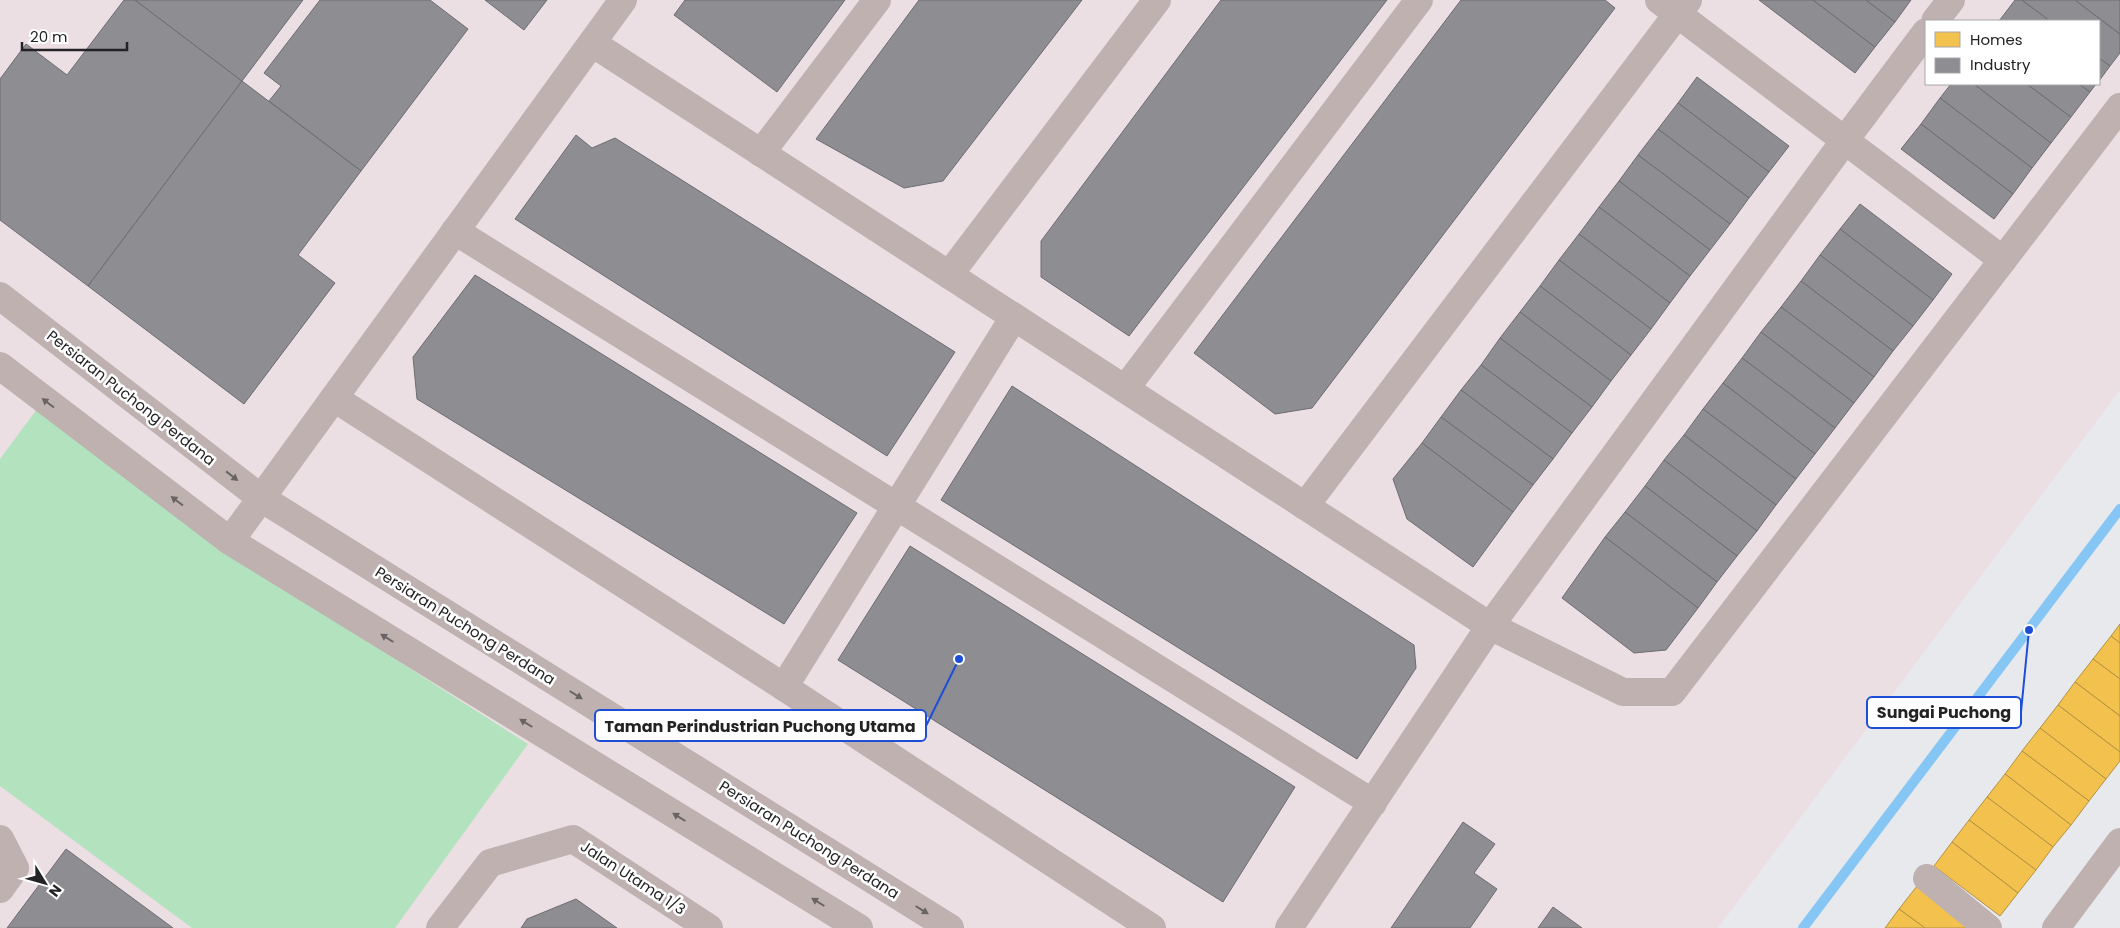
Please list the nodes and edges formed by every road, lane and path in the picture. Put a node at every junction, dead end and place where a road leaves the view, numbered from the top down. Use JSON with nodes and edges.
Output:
{"nodes":[{"id":1,"x":623,"y":0,"type":"edge"},
{"id":2,"x":877,"y":0,"type":"edge"},
{"id":3,"x":1157,"y":0,"type":"edge"},
{"id":4,"x":1419,"y":0,"type":"edge"},
{"id":5,"x":1951,"y":0,"type":"edge"},
{"id":6,"x":1675,"y":5,"type":"edge"},
{"id":7,"x":1936,"y":20,"type":"edge"},
{"id":8,"x":1925,"y":33,"type":"edge"},
{"id":9,"x":592,"y":43,"type":"junction"},
{"id":10,"x":2120,"y":107,"type":"edge"},
{"id":11,"x":1845,"y":140,"type":"junction"},
{"id":12,"x":761,"y":153,"type":"junction"},
{"id":13,"x":455,"y":231,"type":"junction"},
{"id":14,"x":2003,"y":260,"type":"junction"},
{"id":15,"x":949,"y":275,"type":"junction"},
{"id":16,"x":0,"y":296,"type":"edge"},
{"id":17,"x":1014,"y":317,"type":"junction"},
{"id":18,"x":0,"y":366,"type":"edge"},
{"id":19,"x":1124,"y":389,"type":"junction"},
{"id":20,"x":334,"y":398,"type":"junction"},
{"id":21,"x":261,"y":498,"type":"junction"},
{"id":22,"x":897,"y":505,"type":"junction"},
{"id":23,"x":1305,"y":506,"type":"junction"},
{"id":24,"x":230,"y":541,"type":"junction"},
{"id":25,"x":1490,"y":626,"type":"junction"},
{"id":26,"x":784,"y":687,"type":"junction"},
{"id":27,"x":1372,"y":803,"type":"junction"},
{"id":28,"x":0,"y":839,"type":"edge"},
{"id":29,"x":2120,"y":842,"type":"edge"},
{"id":30,"x":1927,"y":878,"type":"dead end"},
{"id":31,"x":0,"y":889,"type":"edge"},
{"id":32,"x":2066,"y":925,"type":"edge"},
{"id":33,"x":440,"y":928,"type":"edge"},
{"id":34,"x":708,"y":928,"type":"edge"},
{"id":35,"x":859,"y":928,"type":"edge"},
{"id":36,"x":950,"y":928,"type":"edge"},
{"id":37,"x":1152,"y":928,"type":"edge"},
{"id":38,"x":1289,"y":928,"type":"edge"},
{"id":39,"x":1988,"y":928,"type":"edge"}],
"edges":[{"from":1,"to":9,"type":"street"},
{"from":2,"to":12,"type":"street"},
{"from":3,"to":15,"type":"street"},
{"from":4,"to":19,"type":"street"},
{"from":5,"to":7,"type":"street"},
{"from":6,"to":11,"type":"street"},
{"from":6,"to":23,"type":"street"},
{"from":8,"to":11,"type":"street"},
{"from":9,"to":12,"type":"street"},
{"from":9,"to":13,"type":"street"},
{"from":10,"to":14,"type":"street"},
{"from":11,"to":14,"type":"street"},
{"from":11,"to":25,"type":"street"},
{"from":12,"to":15,"type":"street"},
{"from":13,"to":20,"type":"street"},
{"from":13,"to":22,"type":"street"},
{"from":14,"to":25,"type":"street"},
{"from":15,"to":17,"type":"street"},
{"from":16,"to":21,"type":"street","name":"Persiaran Puchong Perdana","one_way":true},
{"from":17,"to":19,"type":"street"},
{"from":17,"to":22,"type":"street"},
{"from":24,"to":18,"type":"street","one_way":true},
{"from":19,"to":23,"type":"street"},
{"from":20,"to":21,"type":"street"},
{"from":20,"to":26,"type":"street"},
{"from":21,"to":24,"type":"street"},
{"from":21,"to":36,"type":"street","name":"Persiaran Puchong Perdana","one_way":true},
{"from":22,"to":26,"type":"street"},
{"from":22,"to":27,"type":"street"},
{"from":23,"to":25,"type":"street"},
{"from":35,"to":24,"type":"street","one_way":true},
{"from":25,"to":27,"type":"street"},
{"from":26,"to":37,"type":"street"},
{"from":27,"to":38,"type":"street"},
{"from":28,"to":31,"type":"street"},
{"from":29,"to":32,"type":"street"},
{"from":30,"to":39,"type":"street"},
{"from":33,"to":34,"type":"street","name":"Jalan Utama 1/3"}]}
